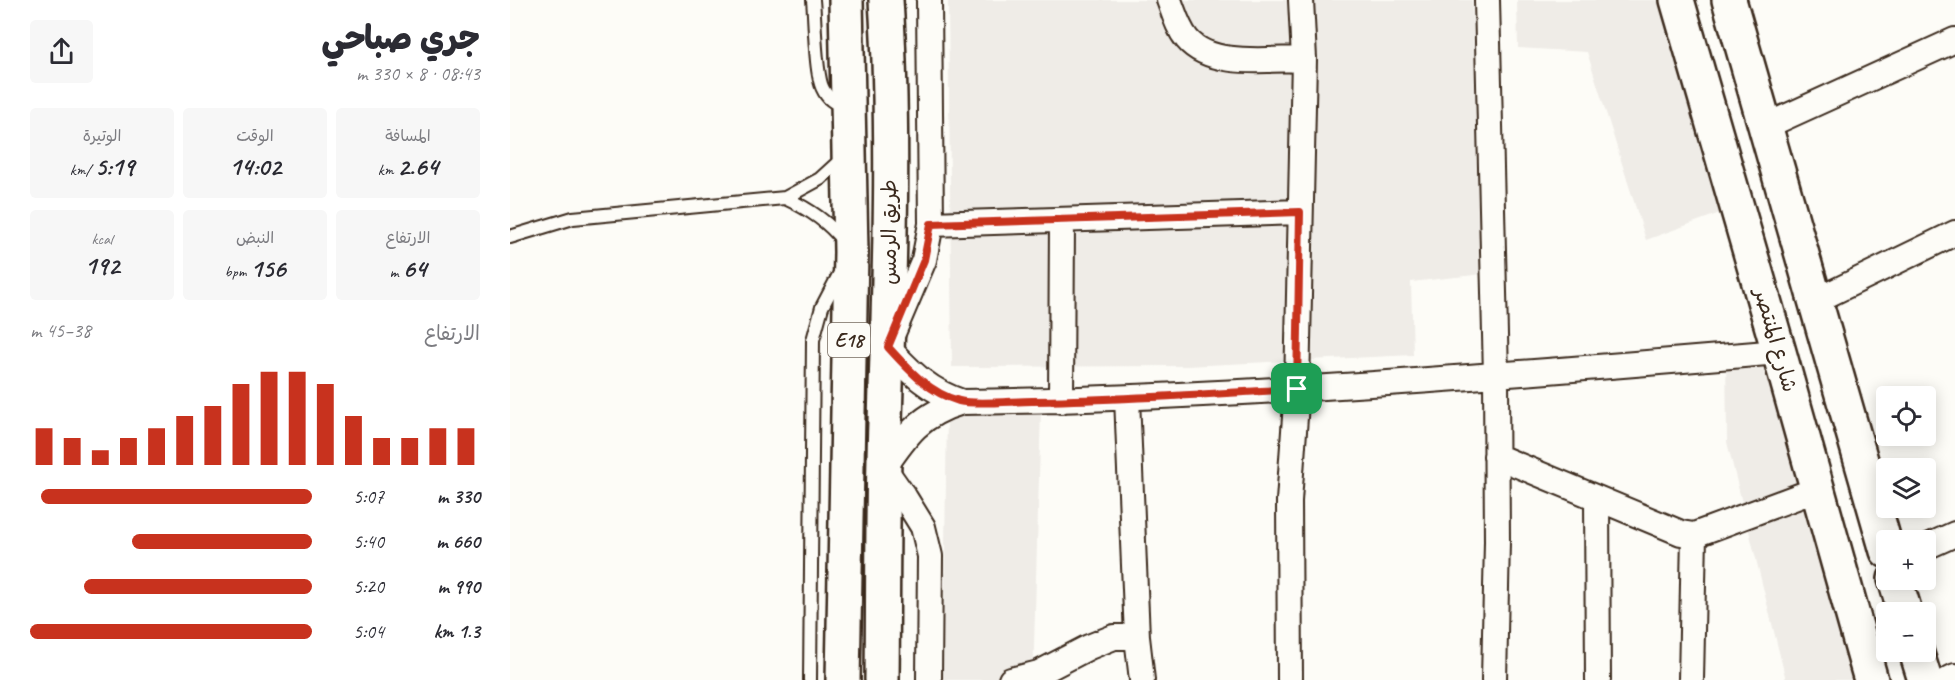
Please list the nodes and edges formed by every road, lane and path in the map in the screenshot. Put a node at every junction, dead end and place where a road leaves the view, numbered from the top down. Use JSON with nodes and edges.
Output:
{"nodes":[{"id":1,"x":813,"y":0,"type":"edge"},
{"id":2,"x":846,"y":0,"type":"edge"},
{"id":3,"x":886,"y":0,"type":"edge"},
{"id":4,"x":929,"y":0,"type":"edge"},
{"id":5,"x":1169,"y":0,"type":"edge"},
{"id":6,"x":1301,"y":0,"type":"edge"},
{"id":7,"x":1487,"y":0,"type":"edge"},
{"id":8,"x":1677,"y":0,"type":"edge"},
{"id":9,"x":1729,"y":0,"type":"edge"},
{"id":10,"x":1955,"y":40,"type":"edge"},
{"id":11,"x":1304,"y":59,"type":"junction"},
{"id":12,"x":849,"y":107,"type":"junction"},
{"id":13,"x":1766,"y":126,"type":"junction"},
{"id":14,"x":850,"y":151,"type":"junction"},
{"id":15,"x":784,"y":198,"type":"junction"},
{"id":16,"x":1300,"y":212,"type":"junction"},
{"id":17,"x":1062,"y":221,"type":"junction"},
{"id":18,"x":931,"y":224,"type":"junction"},
{"id":19,"x":1955,"y":232,"type":"edge"},
{"id":20,"x":510,"y":237,"type":"edge"},
{"id":21,"x":851,"y":252,"type":"junction"},
{"id":22,"x":1815,"y":301,"type":"junction"},
{"id":23,"x":888,"y":347,"type":"junction"},
{"id":24,"x":1779,"y":352,"type":"junction"},
{"id":25,"x":1497,"y":376,"type":"junction"},
{"id":26,"x":1297,"y":389,"type":"junction"},
{"id":27,"x":1127,"y":398,"type":"junction"},
{"id":28,"x":1061,"y":400,"type":"junction"},
{"id":29,"x":962,"y":402,"type":"junction"},
{"id":30,"x":1496,"y":456,"type":"junction"},
{"id":31,"x":884,"y":468,"type":"junction"},
{"id":32,"x":1818,"y":489,"type":"junction"},
{"id":33,"x":1597,"y":498,"type":"junction"},
{"id":34,"x":1881,"y":530,"type":"edge"},
{"id":35,"x":1955,"y":534,"type":"edge"},
{"id":36,"x":1694,"y":535,"type":"junction"},
{"id":37,"x":1936,"y":542,"type":"edge"},
{"id":38,"x":1137,"y":637,"type":"junction"},
{"id":39,"x":1920,"y":662,"type":"edge"},
{"id":40,"x":1955,"y":676,"type":"edge"},
{"id":41,"x":810,"y":680,"type":"edge"},
{"id":42,"x":843,"y":680,"type":"edge"},
{"id":43,"x":882,"y":680,"type":"edge"},
{"id":44,"x":929,"y":680,"type":"edge"},
{"id":45,"x":1011,"y":680,"type":"edge"},
{"id":46,"x":1142,"y":680,"type":"edge"},
{"id":47,"x":1290,"y":680,"type":"edge"},
{"id":48,"x":1494,"y":680,"type":"edge"},
{"id":49,"x":1598,"y":680,"type":"edge"},
{"id":50,"x":1691,"y":680,"type":"edge"},
{"id":51,"x":1871,"y":680,"type":"edge"},
{"id":52,"x":1925,"y":680,"type":"edge"},
{"id":53,"x":1947,"y":680,"type":"edge"}],
"edges":[{"from":1,"to":12,"type":"lane"},
{"from":2,"to":12,"type":"main road","name":"طريق الرمس","number":"E18"},
{"from":3,"to":23,"type":"main road","name":"طريق الرمس","number":"E18"},
{"from":4,"to":18,"type":"street"},
{"from":5,"to":11,"type":"street"},
{"from":6,"to":11,"type":"street"},
{"from":7,"to":25,"type":"street"},
{"from":8,"to":24,"type":"main road","name":"شارع المنتصر"},
{"from":9,"to":13,"type":"main road"},
{"from":10,"to":13,"type":"street"},
{"from":11,"to":16,"type":"street"},
{"from":12,"to":14,"type":"main road","name":"طريق الرمس","number":"E18"},
{"from":13,"to":22,"type":"main road"},
{"from":14,"to":15,"type":"lane"},
{"from":14,"to":21,"type":"main road","name":"طريق الرمس","number":"E18"},
{"from":15,"to":20,"type":"lane"},
{"from":15,"to":21,"type":"lane"},
{"from":16,"to":17,"type":"street"},
{"from":16,"to":26,"type":"street"},
{"from":17,"to":18,"type":"street"},
{"from":17,"to":28,"type":"street"},
{"from":18,"to":23,"type":"street"},
{"from":19,"to":22,"type":"street"},
{"from":21,"to":41,"type":"lane"},
{"from":21,"to":42,"type":"main road","name":"طريق الرمس","number":"E18"},
{"from":22,"to":34,"type":"main road"},
{"from":23,"to":29,"type":"street"},
{"from":23,"to":31,"type":"main road","name":"طريق الرمس","number":"E18"},
{"from":24,"to":25,"type":"street"},
{"from":24,"to":32,"type":"main road","name":"شارع المنتصر"},
{"from":25,"to":26,"type":"street"},
{"from":25,"to":30,"type":"street"},
{"from":26,"to":27,"type":"street"},
{"from":26,"to":47,"type":"street"},
{"from":27,"to":28,"type":"street"},
{"from":27,"to":38,"type":"street"},
{"from":28,"to":29,"type":"street"},
{"from":29,"to":31,"type":"street"},
{"from":30,"to":33,"type":"street"},
{"from":30,"to":48,"type":"street"},
{"from":31,"to":43,"type":"main road","name":"طريق الرمس","number":"E18"},
{"from":31,"to":44,"type":"street"},
{"from":32,"to":36,"type":"street"},
{"from":32,"to":51,"type":"main road","name":"شارع المنتصر"},
{"from":33,"to":36,"type":"street"},
{"from":33,"to":49,"type":"street"},
{"from":35,"to":37,"type":"street"},
{"from":36,"to":50,"type":"street"},
{"from":38,"to":45,"type":"street"},
{"from":38,"to":46,"type":"street"},
{"from":39,"to":52,"type":"main road"},
{"from":40,"to":53,"type":"street"}]}
